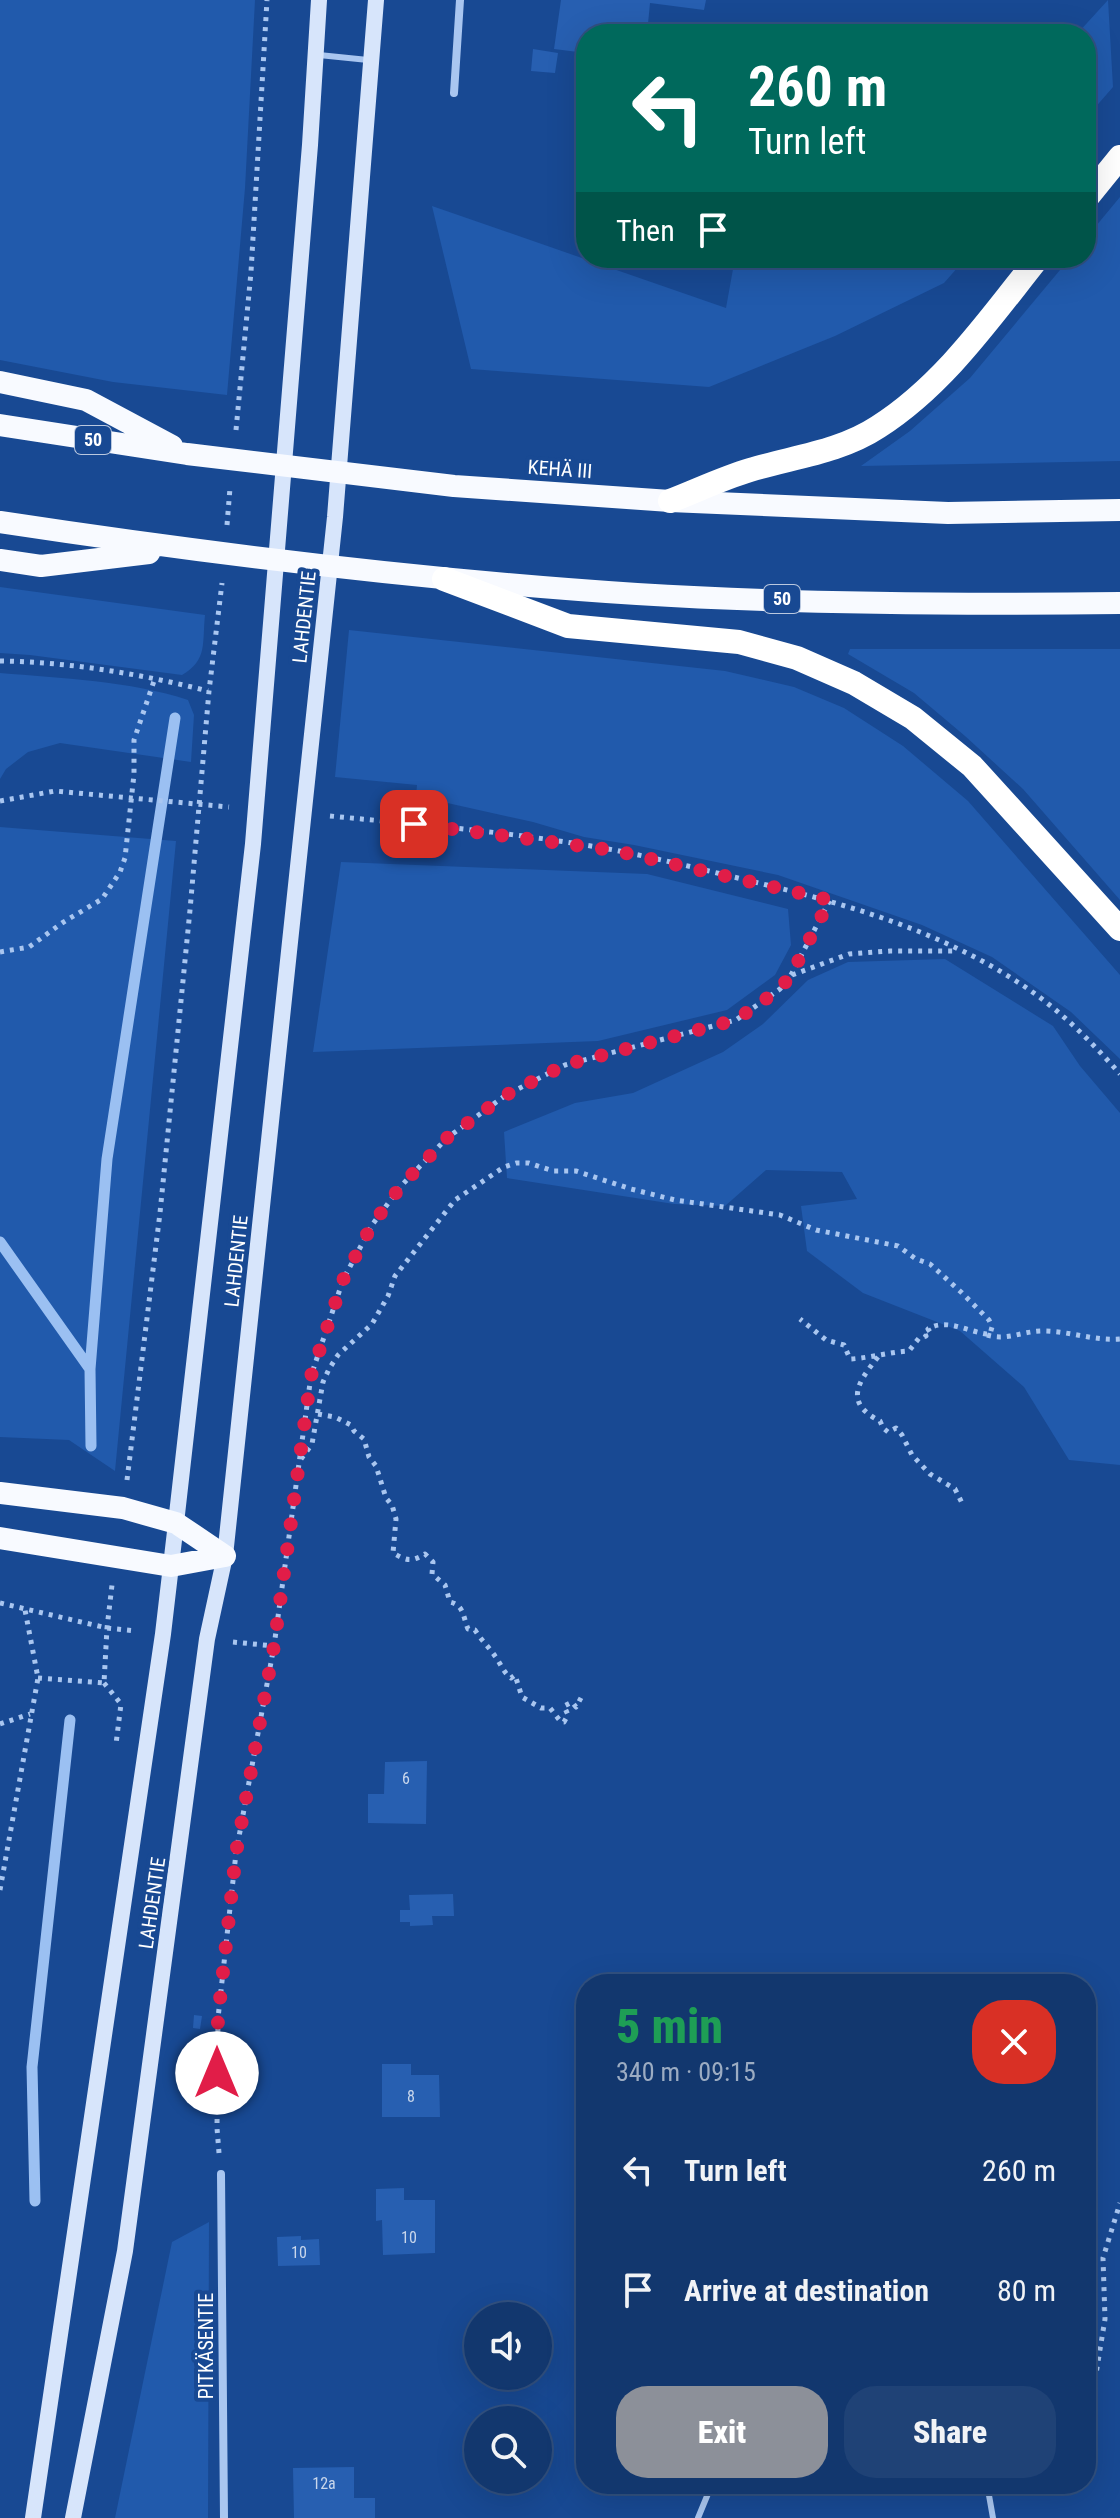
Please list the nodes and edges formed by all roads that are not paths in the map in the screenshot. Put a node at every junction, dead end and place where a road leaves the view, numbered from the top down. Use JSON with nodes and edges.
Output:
{"nodes":[{"id":1,"x":319,"y":0,"type":"edge"},
{"id":2,"x":376,"y":0,"type":"edge"},
{"id":3,"x":460,"y":0,"type":"edge"},
{"id":4,"x":315,"y":55,"type":"junction"},
{"id":5,"x":371,"y":60,"type":"junction"},
{"id":6,"x":454,"y":93,"type":"dead end"},
{"id":7,"x":1120,"y":157,"type":"edge"},
{"id":8,"x":1096,"y":187,"type":"edge"},
{"id":9,"x":1030,"y":268,"type":"edge"},
{"id":10,"x":0,"y":382,"type":"edge"},
{"id":11,"x":0,"y":425,"type":"edge"},
{"id":12,"x":187,"y":454,"type":"junction"},
{"id":13,"x":670,"y":501,"type":"junction"},
{"id":14,"x":1120,"y":510,"type":"edge"},
{"id":15,"x":0,"y":522,"type":"edge"},
{"id":16,"x":178,"y":549,"type":"junction"},
{"id":17,"x":0,"y":560,"type":"edge"},
{"id":18,"x":444,"y":579,"type":"junction"},
{"id":19,"x":1120,"y":603,"type":"edge"},
{"id":20,"x":1120,"y":929,"type":"edge"},
{"id":21,"x":0,"y":1493,"type":"edge"},
{"id":22,"x":176,"y":1523,"type":"junction"},
{"id":23,"x":0,"y":1538,"type":"edge"},
{"id":24,"x":225,"y":1556,"type":"junction"},
{"id":25,"x":171,"y":1566,"type":"junction"},
{"id":26,"x":221,"y":2174,"type":"road end"},
{"id":27,"x":708,"y":2494,"type":"edge"},
{"id":28,"x":989,"y":2494,"type":"edge"},
{"id":29,"x":33,"y":2518,"type":"edge"},
{"id":30,"x":73,"y":2518,"type":"edge"},
{"id":31,"x":224,"y":2518,"type":"edge"},
{"id":32,"x":698,"y":2518,"type":"edge"},
{"id":33,"x":993,"y":2518,"type":"edge"}],
"edges":[{"from":1,"to":4,"type":"main road","name":"LAHDENTIE"},
{"from":2,"to":5,"type":"main road","name":"LAHDENTIE"},
{"from":3,"to":6,"type":"street"},
{"from":4,"to":5,"type":"lane"},
{"from":4,"to":22,"type":"main road","name":"LAHDENTIE"},
{"from":5,"to":24,"type":"main road","name":"LAHDENTIE"},
{"from":7,"to":8,"type":"highway"},
{"from":9,"to":13,"type":"highway"},
{"from":10,"to":12,"type":"highway"},
{"from":11,"to":12,"type":"highway","name":"KEHÄ III","number":"50"},
{"from":12,"to":13,"type":"highway","name":"KEHÄ III","number":"50"},
{"from":13,"to":14,"type":"highway","name":"KEHÄ III","number":"50"},
{"from":15,"to":16,"type":"highway","number":"50"},
{"from":16,"to":17,"type":"highway"},
{"from":16,"to":18,"type":"highway","number":"50"},
{"from":18,"to":19,"type":"highway","number":"50"},
{"from":18,"to":20,"type":"highway"},
{"from":21,"to":22,"type":"highway"},
{"from":22,"to":24,"type":"highway"},
{"from":22,"to":25,"type":"main road","name":"LAHDENTIE"},
{"from":23,"to":25,"type":"highway"},
{"from":24,"to":25,"type":"highway"},
{"from":24,"to":30,"type":"main road","name":"LAHDENTIE"},
{"from":25,"to":29,"type":"main road","name":"LAHDENTIE"},
{"from":26,"to":31,"type":"street","name":"PITKÄSENTIE"},
{"from":27,"to":32,"type":"lane"},
{"from":28,"to":33,"type":"lane"}]}
